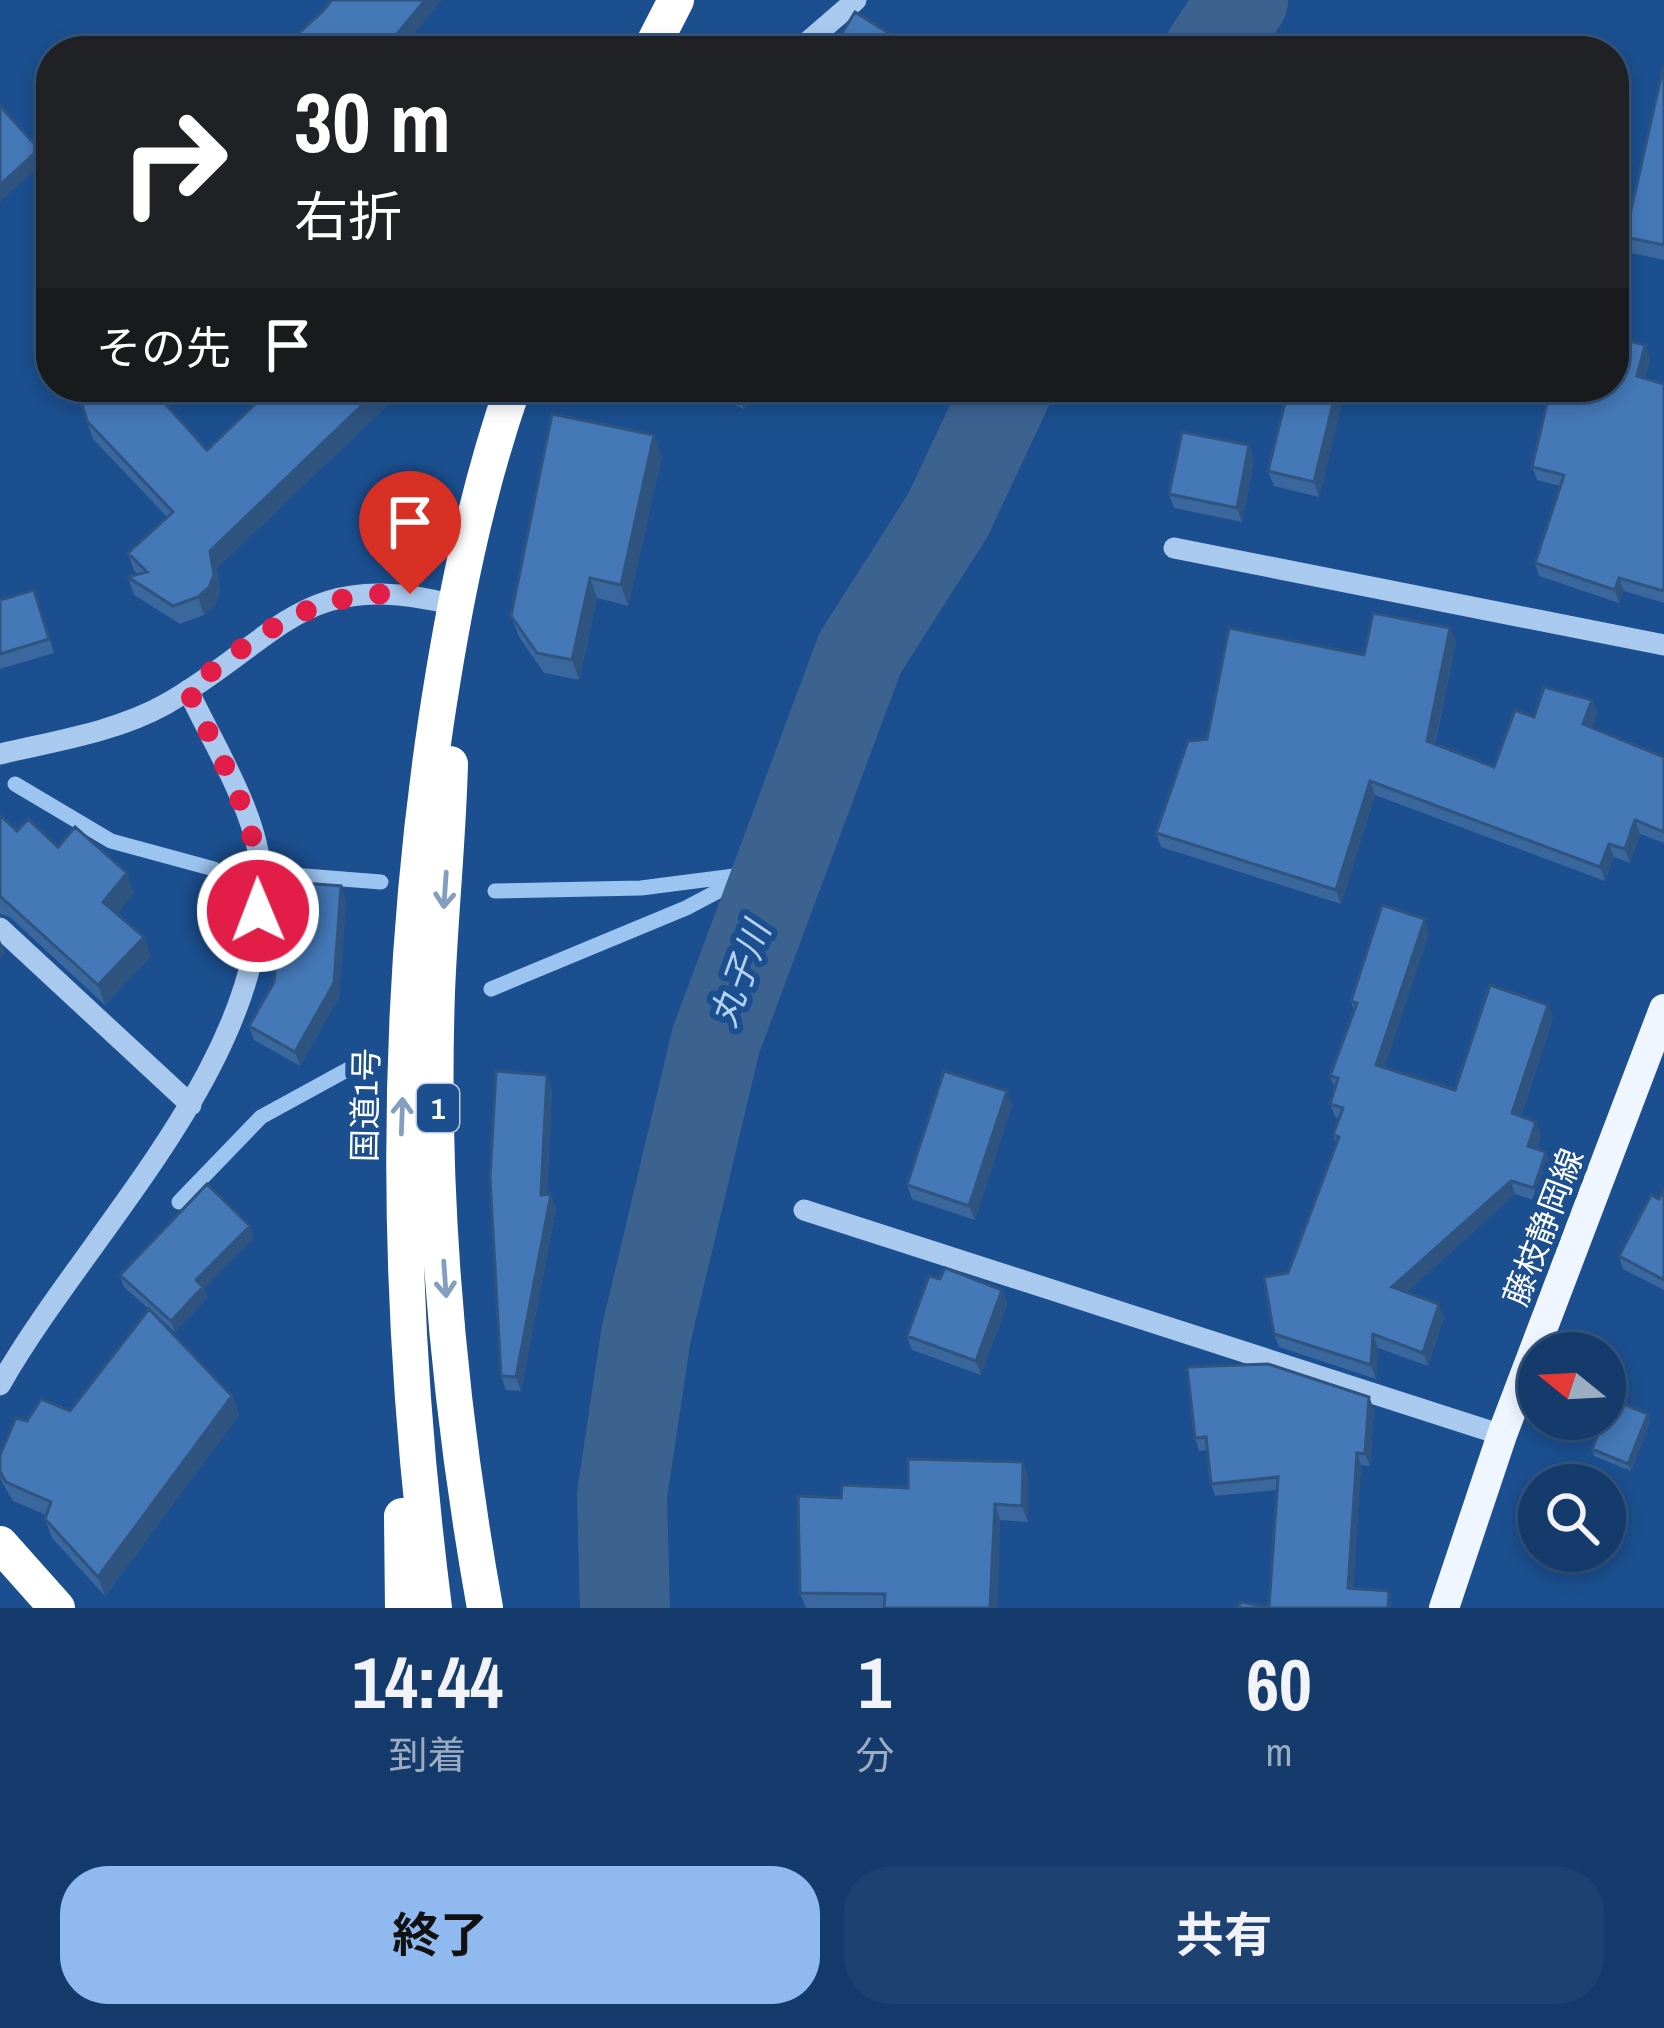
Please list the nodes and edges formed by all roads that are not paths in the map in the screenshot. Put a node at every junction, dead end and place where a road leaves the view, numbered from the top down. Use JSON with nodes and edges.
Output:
{"nodes":[{"id":1,"x":676,"y":0,"type":"edge"},
{"id":2,"x":856,"y":0,"type":"edge"},
{"id":3,"x":658,"y":36,"type":"edge"},
{"id":4,"x":814,"y":36,"type":"edge"},
{"id":5,"x":509,"y":402,"type":"edge"},
{"id":6,"x":1174,"y":548,"type":"dead end"},
{"id":7,"x":454,"y":605,"type":"junction"},
{"id":8,"x":1664,"y":645,"type":"edge"},
{"id":9,"x":188,"y":690,"type":"junction"},
{"id":10,"x":0,"y":754,"type":"edge"},
{"id":11,"x":0,"y":928,"type":"edge"},
{"id":12,"x":1664,"y":1009,"type":"edge"},
{"id":13,"x":191,"y":1105,"type":"junction"},
{"id":14,"x":804,"y":1210,"type":"dead end"},
{"id":15,"x":412,"y":1358,"type":"junction"},
{"id":16,"x":0,"y":1385,"type":"edge"},
{"id":17,"x":1502,"y":1435,"type":"junction"},
{"id":18,"x":0,"y":1544,"type":"edge"},
{"id":19,"x":57,"y":1608,"type":"edge"},
{"id":20,"x":403,"y":1608,"type":"edge"},
{"id":21,"x":434,"y":1608,"type":"edge"},
{"id":22,"x":485,"y":1608,"type":"edge"},
{"id":23,"x":1444,"y":1608,"type":"edge"}],
"edges":[{"from":1,"to":3,"type":"highway"},
{"from":2,"to":4,"type":"street"},
{"from":5,"to":7,"type":"highway","name":"国道1号","number":"1"},
{"from":6,"to":8,"type":"street"},
{"from":7,"to":9,"type":"street"},
{"from":15,"to":7,"type":"highway","name":"国道1号","number":"1","one_way":true},
{"from":7,"to":22,"type":"highway","name":"国道1号","number":"1","one_way":true},
{"from":9,"to":10,"type":"street"},
{"from":9,"to":13,"type":"street"},
{"from":11,"to":13,"type":"street"},
{"from":12,"to":17,"type":"main road","name":"藤枝静岡線"},
{"from":13,"to":16,"type":"street"},
{"from":14,"to":17,"type":"street"},
{"from":15,"to":20,"type":"highway"},
{"from":15,"to":21,"type":"highway","name":"国道1号","number":"1"},
{"from":17,"to":23,"type":"main road","name":"藤枝静岡線"},
{"from":18,"to":19,"type":"highway"}]}
